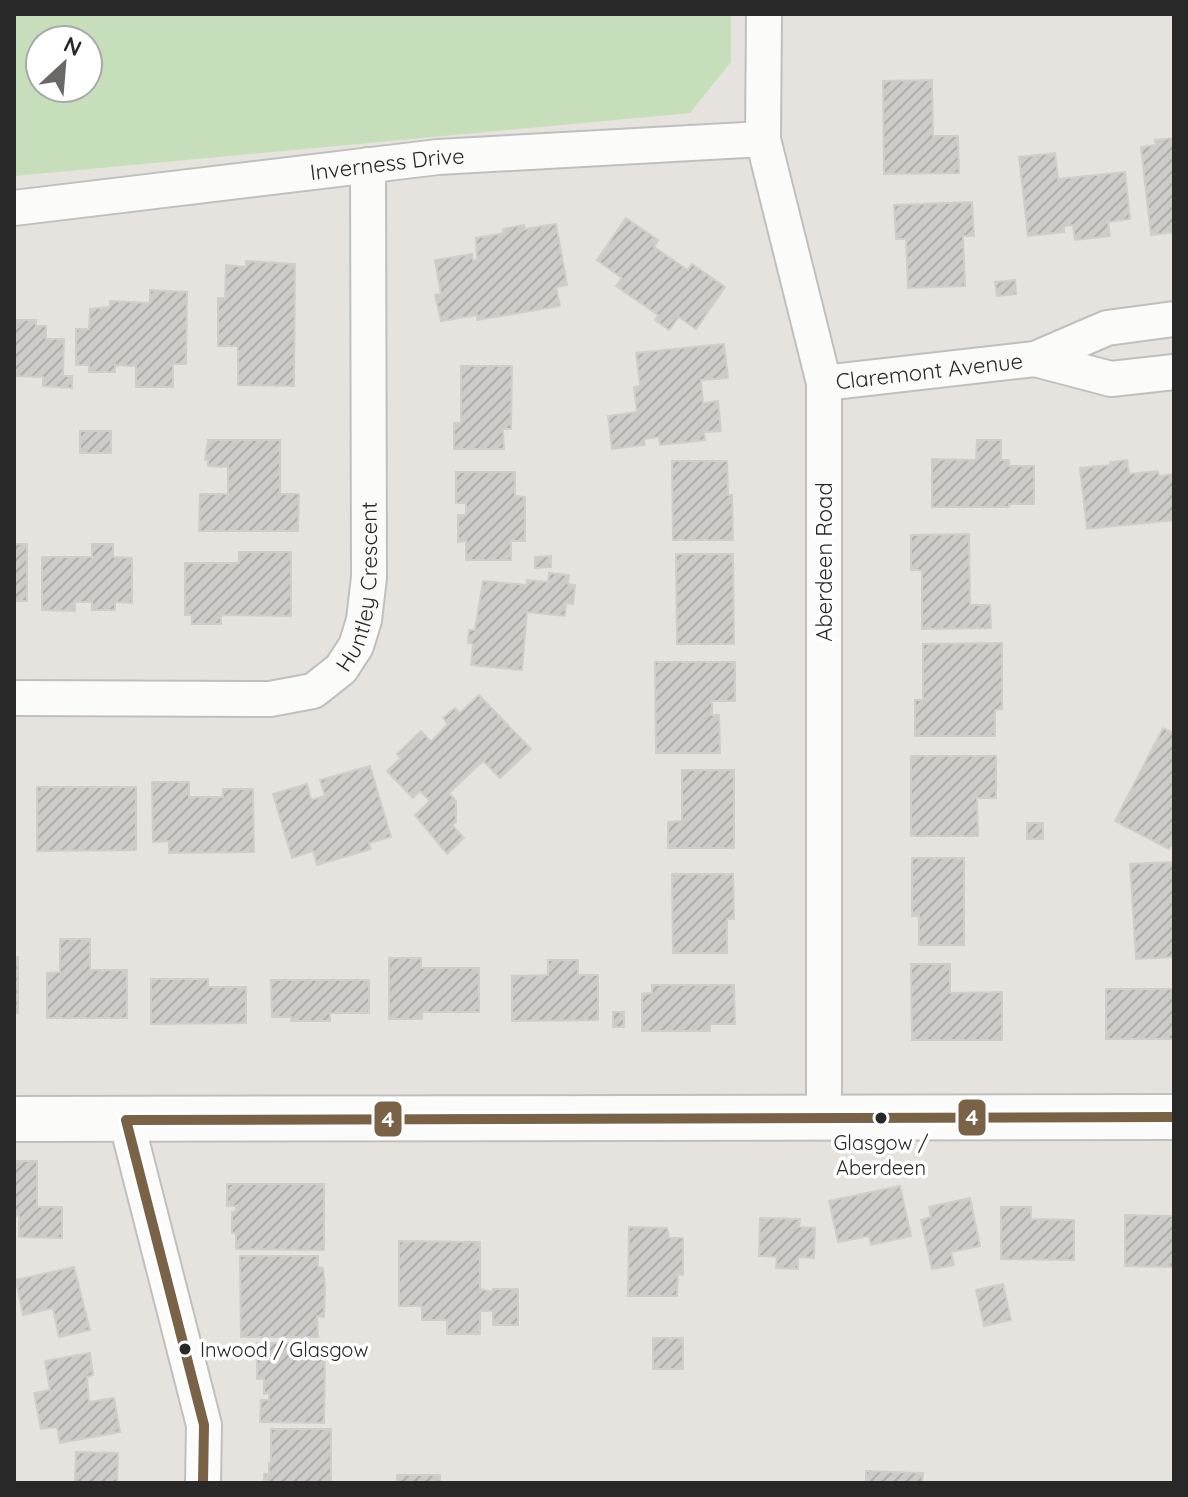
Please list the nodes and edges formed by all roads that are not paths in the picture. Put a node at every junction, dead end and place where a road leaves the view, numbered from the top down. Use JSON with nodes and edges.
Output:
{"nodes":[{"id":1,"x":764,"y":14,"type":"edge"},
{"id":2,"x":763,"y":139,"type":"junction"},
{"id":3,"x":368,"y":165,"type":"junction"},
{"id":4,"x":14,"y":208,"type":"edge"},
{"id":5,"x":1174,"y":319,"type":"edge"},
{"id":6,"x":1035,"y":359,"type":"junction"},
{"id":7,"x":1174,"y":372,"type":"edge"},
{"id":8,"x":824,"y":383,"type":"junction"},
{"id":9,"x":14,"y":698,"type":"edge"},
{"id":10,"x":824,"y":1117,"type":"junction"},
{"id":11,"x":1174,"y":1117,"type":"edge"},
{"id":12,"x":14,"y":1119,"type":"edge"},
{"id":13,"x":126,"y":1120,"type":"junction"},
{"id":14,"x":203,"y":1483,"type":"edge"}],
"edges":[{"from":1,"to":2,"type":"street","name":"Aberdeen Road"},
{"from":2,"to":3,"type":"street","name":"Inverness Drive"},
{"from":2,"to":8,"type":"street","name":"Aberdeen Road"},
{"from":3,"to":4,"type":"street","name":"Inverness Drive"},
{"from":3,"to":9,"type":"street","name":"Huntley Crescent"},
{"from":5,"to":6,"type":"street","name":"Claremont Avenue"},
{"from":6,"to":7,"type":"street","name":"Claremont Avenue"},
{"from":6,"to":8,"type":"street","name":"Claremont Avenue"},
{"from":8,"to":10,"type":"street","name":"Aberdeen Road"},
{"from":10,"to":11,"type":"street"},
{"from":10,"to":13,"type":"street"},
{"from":12,"to":13,"type":"street"},
{"from":13,"to":14,"type":"street"}]}
